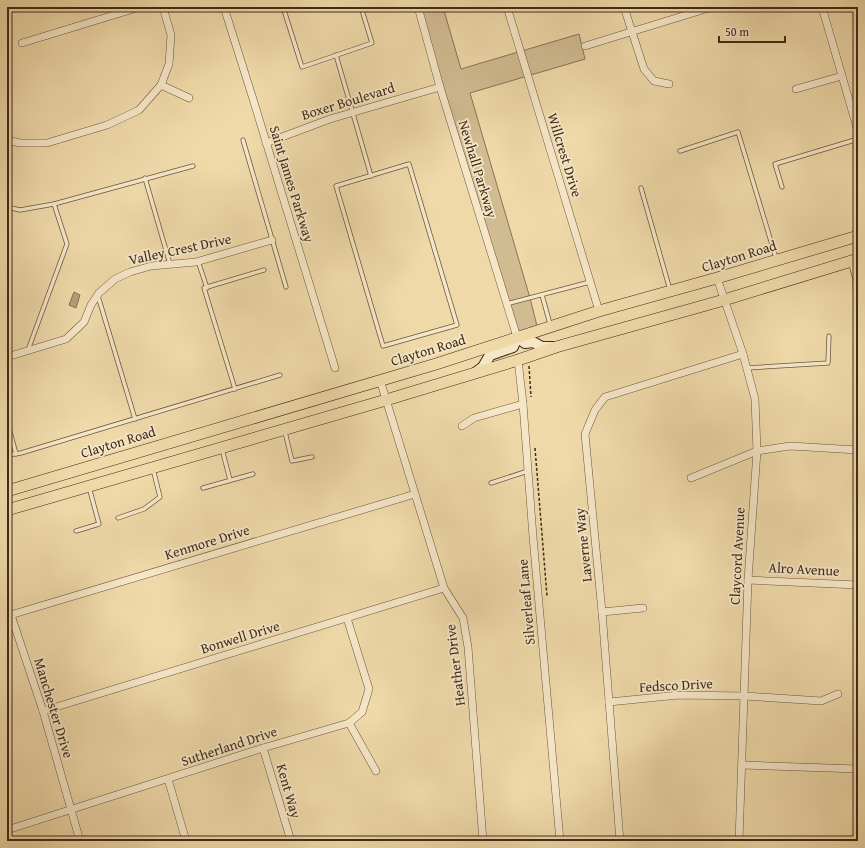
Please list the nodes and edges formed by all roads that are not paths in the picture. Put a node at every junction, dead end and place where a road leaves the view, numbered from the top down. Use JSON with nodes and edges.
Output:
{"nodes":[{"id":1,"x":140,"y":7,"type":"edge"},
{"id":2,"x":163,"y":7,"type":"edge"},
{"id":3,"x":224,"y":7,"type":"edge"},
{"id":4,"x":283,"y":7,"type":"edge"},
{"id":5,"x":361,"y":7,"type":"edge"},
{"id":6,"x":418,"y":7,"type":"edge"},
{"id":7,"x":507,"y":7,"type":"edge"},
{"id":8,"x":624,"y":7,"type":"edge"},
{"id":9,"x":712,"y":7,"type":"edge"},
{"id":10,"x":822,"y":7,"type":"edge"},
{"id":11,"x":632,"y":32,"type":"junction"},
{"id":12,"x":22,"y":43,"type":"dead end"},
{"id":13,"x":585,"y":46,"type":"dead end"},
{"id":14,"x":336,"y":55,"type":"junction"},
{"id":15,"x":842,"y":76,"type":"junction"},
{"id":16,"x":669,"y":84,"type":"dead end"},
{"id":17,"x":161,"y":85,"type":"junction"},
{"id":18,"x":440,"y":87,"type":"junction"},
{"id":19,"x":796,"y":90,"type":"dead end"},
{"id":20,"x":189,"y":98,"type":"dead end"},
{"id":21,"x":352,"y":112,"type":"junction"},
{"id":22,"x":858,"y":131,"type":"edge"},
{"id":23,"x":858,"y":139,"type":"edge"},
{"id":24,"x":7,"y":140,"type":"edge"},
{"id":25,"x":243,"y":140,"type":"dead end"},
{"id":26,"x":266,"y":143,"type":"junction"},
{"id":27,"x":680,"y":151,"type":"dead end"},
{"id":28,"x":193,"y":166,"type":"dead end"},
{"id":29,"x":370,"y":176,"type":"junction"},
{"id":30,"x":145,"y":178,"type":"junction"},
{"id":31,"x":782,"y":187,"type":"dead end"},
{"id":32,"x":641,"y":188,"type":"dead end"},
{"id":33,"x":54,"y":204,"type":"junction"},
{"id":34,"x":7,"y":207,"type":"edge"},
{"id":35,"x":858,"y":236,"type":"edge"},
{"id":36,"x":272,"y":240,"type":"junction"},
{"id":37,"x":777,"y":260,"type":"junction"},
{"id":38,"x":854,"y":260,"type":"edge"},
{"id":39,"x":198,"y":261,"type":"junction"},
{"id":40,"x":170,"y":264,"type":"junction"},
{"id":41,"x":264,"y":270,"type":"dead end"},
{"id":42,"x":717,"y":278,"type":"junction"},
{"id":43,"x":590,"y":282,"type":"junction"},
{"id":44,"x":286,"y":286,"type":"dead end"},
{"id":45,"x":208,"y":288,"type":"junction"},
{"id":46,"x":671,"y":291,"type":"junction"},
{"id":47,"x":542,"y":294,"type":"junction"},
{"id":48,"x":98,"y":295,"type":"junction"},
{"id":49,"x":724,"y":300,"type":"junction"},
{"id":50,"x":506,"y":304,"type":"junction"},
{"id":51,"x":599,"y":311,"type":"junction"},
{"id":52,"x":550,"y":326,"type":"junction"},
{"id":53,"x":829,"y":336,"type":"dead end"},
{"id":54,"x":517,"y":337,"type":"junction"},
{"id":55,"x":556,"y":347,"type":"junction"},
{"id":56,"x":27,"y":352,"type":"junction"},
{"id":57,"x":743,"y":354,"type":"junction"},
{"id":58,"x":7,"y":357,"type":"edge"},
{"id":59,"x":518,"y":360,"type":"junction"},
{"id":60,"x":334,"y":368,"type":"dead end"},
{"id":61,"x":747,"y":368,"type":"junction"},
{"id":62,"x":858,"y":368,"type":"edge"},
{"id":63,"x":475,"y":373,"type":"junction"},
{"id":64,"x":280,"y":375,"type":"dead end"},
{"id":65,"x":380,"y":380,"type":"junction"},
{"id":66,"x":235,"y":389,"type":"junction"},
{"id":67,"x":386,"y":400,"type":"junction"},
{"id":68,"x":523,"y":404,"type":"junction"},
{"id":69,"x":135,"y":419,"type":"junction"},
{"id":70,"x":7,"y":421,"type":"edge"},
{"id":71,"x":462,"y":426,"type":"dead end"},
{"id":72,"x":284,"y":429,"type":"junction"},
{"id":73,"x":221,"y":448,"type":"junction"},
{"id":74,"x":858,"y":450,"type":"edge"},
{"id":75,"x":757,"y":451,"type":"junction"},
{"id":76,"x":16,"y":454,"type":"junction"},
{"id":77,"x":7,"y":455,"type":"edge"},
{"id":78,"x":312,"y":457,"type":"dead end"},
{"id":79,"x":152,"y":468,"type":"junction"},
{"id":80,"x":528,"y":471,"type":"junction"},
{"id":81,"x":252,"y":474,"type":"dead end"},
{"id":82,"x":691,"y":478,"type":"dead end"},
{"id":83,"x":230,"y":480,"type":"junction"},
{"id":84,"x":491,"y":482,"type":"dead end"},
{"id":85,"x":89,"y":486,"type":"junction"},
{"id":86,"x":203,"y":488,"type":"dead end"},
{"id":87,"x":7,"y":491,"type":"edge"},
{"id":88,"x":415,"y":494,"type":"junction"},
{"id":89,"x":7,"y":510,"type":"edge"},
{"id":90,"x":118,"y":518,"type":"dead end"},
{"id":91,"x":76,"y":531,"type":"dead end"},
{"id":92,"x":748,"y":580,"type":"junction"},
{"id":93,"x":858,"y":585,"type":"edge"},
{"id":94,"x":444,"y":588,"type":"junction"},
{"id":95,"x":7,"y":601,"type":"edge"},
{"id":96,"x":643,"y":608,"type":"dead end"},
{"id":97,"x":602,"y":612,"type":"junction"},
{"id":98,"x":9,"y":615,"type":"edge"},
{"id":99,"x":347,"y":618,"type":"junction"},
{"id":100,"x":838,"y":694,"type":"dead end"},
{"id":101,"x":745,"y":696,"type":"junction"},
{"id":102,"x":609,"y":702,"type":"junction"},
{"id":103,"x":43,"y":711,"type":"junction"},
{"id":104,"x":349,"y":723,"type":"junction"},
{"id":105,"x":263,"y":748,"type":"junction"},
{"id":106,"x":742,"y":765,"type":"junction"},
{"id":107,"x":858,"y":769,"type":"edge"},
{"id":108,"x":376,"y":771,"type":"dead end"},
{"id":109,"x":168,"y":779,"type":"junction"},
{"id":110,"x":71,"y":809,"type":"junction"},
{"id":111,"x":7,"y":830,"type":"edge"},
{"id":112,"x":80,"y":841,"type":"edge"},
{"id":113,"x":186,"y":841,"type":"edge"},
{"id":114,"x":291,"y":841,"type":"edge"},
{"id":115,"x":483,"y":841,"type":"edge"},
{"id":116,"x":560,"y":841,"type":"edge"},
{"id":117,"x":620,"y":841,"type":"edge"},
{"id":118,"x":739,"y":841,"type":"edge"}],
"edges":[{"from":1,"to":12,"type":"street"},
{"from":2,"to":17,"type":"street"},
{"from":3,"to":26,"type":"street","name":"Saint James Parkway"},
{"from":4,"to":14,"type":"lane"},
{"from":5,"to":14,"type":"lane"},
{"from":6,"to":18,"type":"street","name":"Newhall Parkway"},
{"from":7,"to":43,"type":"street","name":"Willcrest Drive"},
{"from":8,"to":11,"type":"street"},
{"from":9,"to":11,"type":"street"},
{"from":10,"to":15,"type":"street"},
{"from":11,"to":13,"type":"street"},
{"from":11,"to":16,"type":"street"},
{"from":14,"to":21,"type":"lane"},
{"from":15,"to":19,"type":"street"},
{"from":15,"to":22,"type":"street"},
{"from":17,"to":20,"type":"street"},
{"from":17,"to":24,"type":"street"},
{"from":18,"to":21,"type":"street","name":"Boxer Boulevard"},
{"from":18,"to":50,"type":"street","name":"Newhall Parkway"},
{"from":21,"to":26,"type":"street","name":"Boxer Boulevard"},
{"from":21,"to":29,"type":"lane"},
{"from":23,"to":31,"type":"lane"},
{"from":25,"to":36,"type":"lane"},
{"from":26,"to":60,"type":"street","name":"Saint James Parkway"},
{"from":27,"to":37,"type":"lane"},
{"from":28,"to":30,"type":"lane"},
{"from":29,"to":29,"type":"lane"},
{"from":30,"to":33,"type":"lane"},
{"from":30,"to":40,"type":"lane"},
{"from":32,"to":46,"type":"lane"},
{"from":33,"to":34,"type":"lane"},
{"from":33,"to":56,"type":"lane"},
{"from":35,"to":37,"type":"main road","name":"Clayton Road"},
{"from":36,"to":39,"type":"street","name":"Valley Crest Drive"},
{"from":36,"to":44,"type":"lane"},
{"from":37,"to":42,"type":"main road","name":"Clayton Road"},
{"from":38,"to":49,"type":"main road"},
{"from":38,"to":62,"type":"lane"},
{"from":39,"to":40,"type":"street","name":"Valley Crest Drive"},
{"from":39,"to":45,"type":"lane"},
{"from":40,"to":48,"type":"street","name":"Valley Crest Drive"},
{"from":41,"to":45,"type":"lane"},
{"from":42,"to":46,"type":"main road","name":"Clayton Road"},
{"from":42,"to":49,"type":"street","name":"Claycord Avenue"},
{"from":43,"to":47,"type":"lane"},
{"from":43,"to":51,"type":"street","name":"Willcrest Drive"},
{"from":45,"to":66,"type":"lane"},
{"from":46,"to":51,"type":"main road","name":"Clayton Road"},
{"from":47,"to":50,"type":"lane"},
{"from":47,"to":52,"type":"lane"},
{"from":48,"to":56,"type":"street","name":"Valley Crest Drive"},
{"from":48,"to":69,"type":"lane"},
{"from":49,"to":55,"type":"main road"},
{"from":49,"to":57,"type":"street","name":"Claycord Avenue"},
{"from":50,"to":54,"type":"street","name":"Newhall Parkway"},
{"from":51,"to":52,"type":"main road","name":"Clayton Road"},
{"from":52,"to":54,"type":"main road","name":"Clayton Road"},
{"from":53,"to":61,"type":"lane"},
{"from":54,"to":55,"type":"main road"},
{"from":54,"to":63,"type":"main road"},
{"from":54,"to":65,"type":"main road","name":"Clayton Road"},
{"from":55,"to":59,"type":"main road"},
{"from":56,"to":58,"type":"street","name":"Valley Crest Drive"},
{"from":57,"to":61,"type":"street","name":"Claycord Avenue"},
{"from":57,"to":97,"type":"street","name":"Laverne Way"},
{"from":59,"to":63,"type":"main road"},
{"from":59,"to":68,"type":"street","name":"Silverleaf Lane"},
{"from":61,"to":75,"type":"street","name":"Claycord Avenue"},
{"from":63,"to":67,"type":"main road"},
{"from":64,"to":66,"type":"lane"},
{"from":65,"to":67,"type":"street","name":"Heather Drive"},
{"from":65,"to":87,"type":"main road","name":"Clayton Road"},
{"from":66,"to":69,"type":"lane"},
{"from":67,"to":72,"type":"main road"},
{"from":67,"to":88,"type":"street","name":"Heather Drive"},
{"from":68,"to":71,"type":"street"},
{"from":68,"to":80,"type":"street","name":"Silverleaf Lane"},
{"from":69,"to":76,"type":"lane"},
{"from":70,"to":76,"type":"lane"},
{"from":72,"to":73,"type":"main road"},
{"from":72,"to":78,"type":"lane"},
{"from":73,"to":79,"type":"main road"},
{"from":73,"to":83,"type":"lane"},
{"from":74,"to":75,"type":"street"},
{"from":75,"to":82,"type":"street"},
{"from":75,"to":92,"type":"street","name":"Claycord Avenue"},
{"from":76,"to":77,"type":"lane"},
{"from":79,"to":85,"type":"main road"},
{"from":79,"to":90,"type":"lane"},
{"from":80,"to":84,"type":"lane"},
{"from":80,"to":116,"type":"street","name":"Silverleaf Lane"},
{"from":81,"to":83,"type":"lane"},
{"from":83,"to":86,"type":"lane"},
{"from":85,"to":89,"type":"main road"},
{"from":85,"to":91,"type":"lane"},
{"from":88,"to":94,"type":"street","name":"Heather Drive"},
{"from":88,"to":98,"type":"street","name":"Kenmore Drive"},
{"from":92,"to":93,"type":"street","name":"Alro Avenue"},
{"from":92,"to":101,"type":"street","name":"Claycord Avenue"},
{"from":94,"to":99,"type":"street","name":"Bonwell Drive"},
{"from":94,"to":115,"type":"street","name":"Heather Drive"},
{"from":95,"to":98,"type":"lane"},
{"from":96,"to":97,"type":"street"},
{"from":97,"to":102,"type":"street","name":"Laverne Way"},
{"from":98,"to":103,"type":"street","name":"Manchester Drive"},
{"from":99,"to":103,"type":"street","name":"Bonwell Drive"},
{"from":99,"to":104,"type":"street","name":"Sutherland Drive"},
{"from":100,"to":101,"type":"street","name":"Fedsco Drive"},
{"from":101,"to":102,"type":"street","name":"Fedsco Drive"},
{"from":101,"to":106,"type":"street","name":"Claycord Avenue"},
{"from":102,"to":117,"type":"street","name":"Laverne Way"},
{"from":103,"to":110,"type":"street","name":"Manchester Drive"},
{"from":104,"to":105,"type":"street","name":"Sutherland Drive"},
{"from":104,"to":108,"type":"street"},
{"from":105,"to":109,"type":"street","name":"Sutherland Drive"},
{"from":105,"to":114,"type":"street","name":"Kent Way"},
{"from":106,"to":107,"type":"street"},
{"from":106,"to":118,"type":"street","name":"Claycord Avenue"},
{"from":109,"to":110,"type":"street","name":"Sutherland Drive"},
{"from":109,"to":113,"type":"street"},
{"from":110,"to":111,"type":"street","name":"Sutherland Drive"},
{"from":110,"to":112,"type":"street","name":"Manchester Drive"}]}
